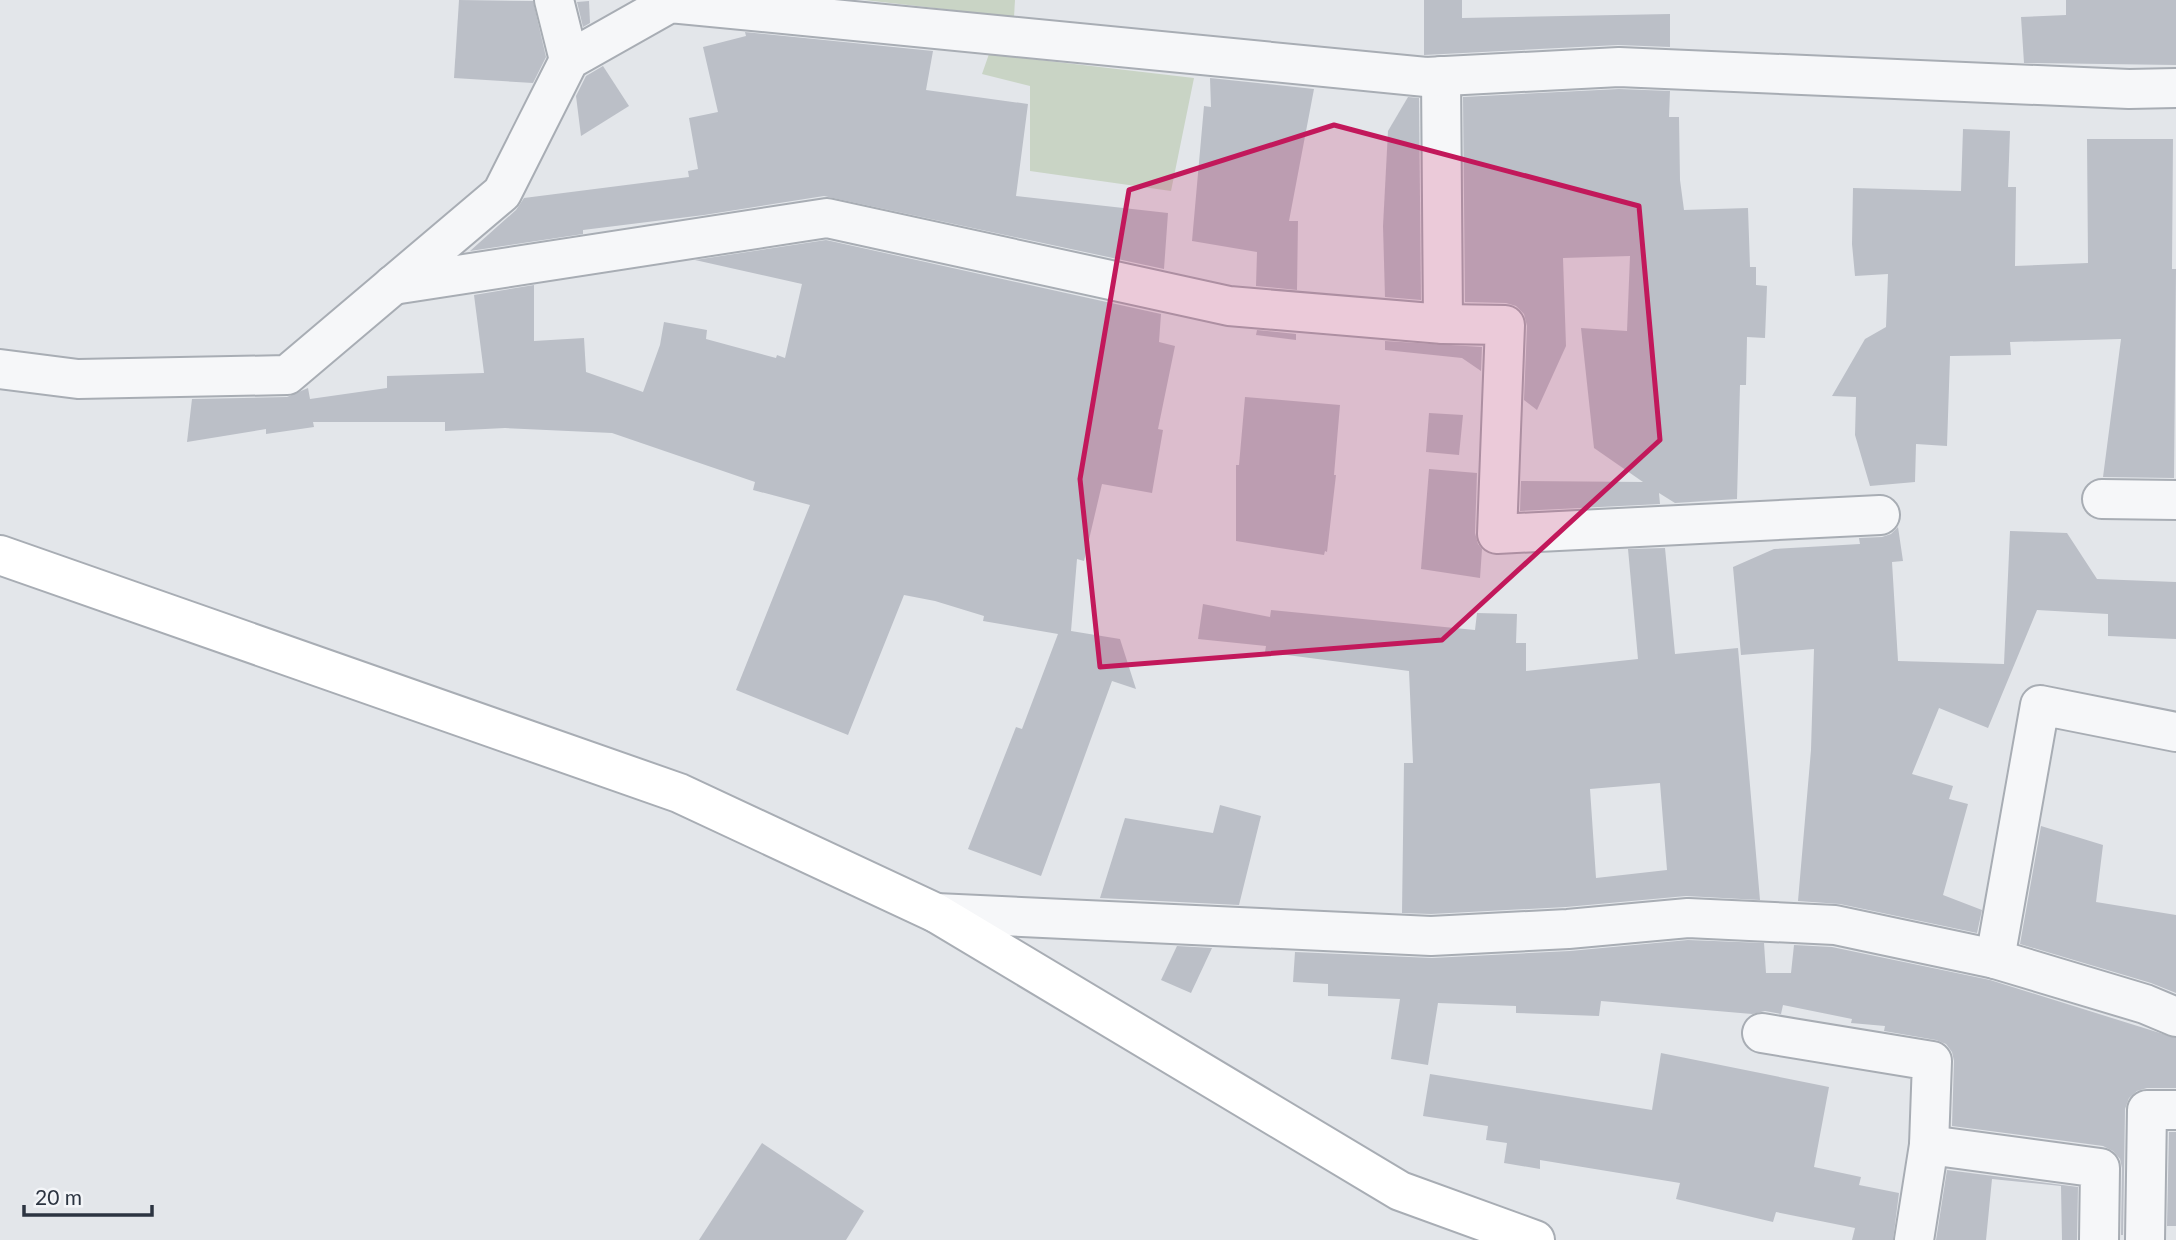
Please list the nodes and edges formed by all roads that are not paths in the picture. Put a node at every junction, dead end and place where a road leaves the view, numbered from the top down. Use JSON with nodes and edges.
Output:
{"nodes":[{"id":1,"x":554,"y":0,"type":"edge"},
{"id":2,"x":569,"y":60,"type":"junction"},
{"id":3,"x":1441,"y":76,"type":"junction"},
{"id":4,"x":2176,"y":88,"type":"edge"},
{"id":5,"x":393,"y":285,"type":"junction"},
{"id":6,"x":1443,"y":324,"type":"junction"},
{"id":7,"x":0,"y":369,"type":"edge"},
{"id":8,"x":2102,"y":499,"type":"dead end"},
{"id":9,"x":2176,"y":500,"type":"edge"},
{"id":10,"x":1880,"y":515,"type":"dead end"},
{"id":11,"x":0,"y":555,"type":"edge"},
{"id":12,"x":2176,"y":732,"type":"edge"},
{"id":13,"x":936,"y":913,"type":"junction"},
{"id":14,"x":1995,"y":959,"type":"junction"},
{"id":15,"x":2176,"y":1017,"type":"edge"},
{"id":16,"x":1762,"y":1033,"type":"dead end"},
{"id":17,"x":2176,"y":1110,"type":"edge"},
{"id":18,"x":1929,"y":1145,"type":"junction"},
{"id":19,"x":1535,"y":1240,"type":"edge"},
{"id":20,"x":1914,"y":1240,"type":"edge"},
{"id":21,"x":2099,"y":1240,"type":"edge"},
{"id":22,"x":2145,"y":1240,"type":"edge"}],
"edges":[{"from":1,"to":2,"type":"street"},
{"from":2,"to":3,"type":"street"},
{"from":2,"to":5,"type":"street"},
{"from":3,"to":4,"type":"street"},
{"from":3,"to":6,"type":"street"},
{"from":5,"to":6,"type":"street"},
{"from":5,"to":7,"type":"street"},
{"from":6,"to":10,"type":"street"},
{"from":8,"to":9,"type":"street"},
{"from":11,"to":13,"type":"main road"},
{"from":12,"to":14,"type":"street"},
{"from":13,"to":14,"type":"street"},
{"from":13,"to":19,"type":"main road"},
{"from":14,"to":15,"type":"street"},
{"from":16,"to":18,"type":"street"},
{"from":17,"to":22,"type":"street"},
{"from":18,"to":20,"type":"street"},
{"from":18,"to":21,"type":"street"}]}
